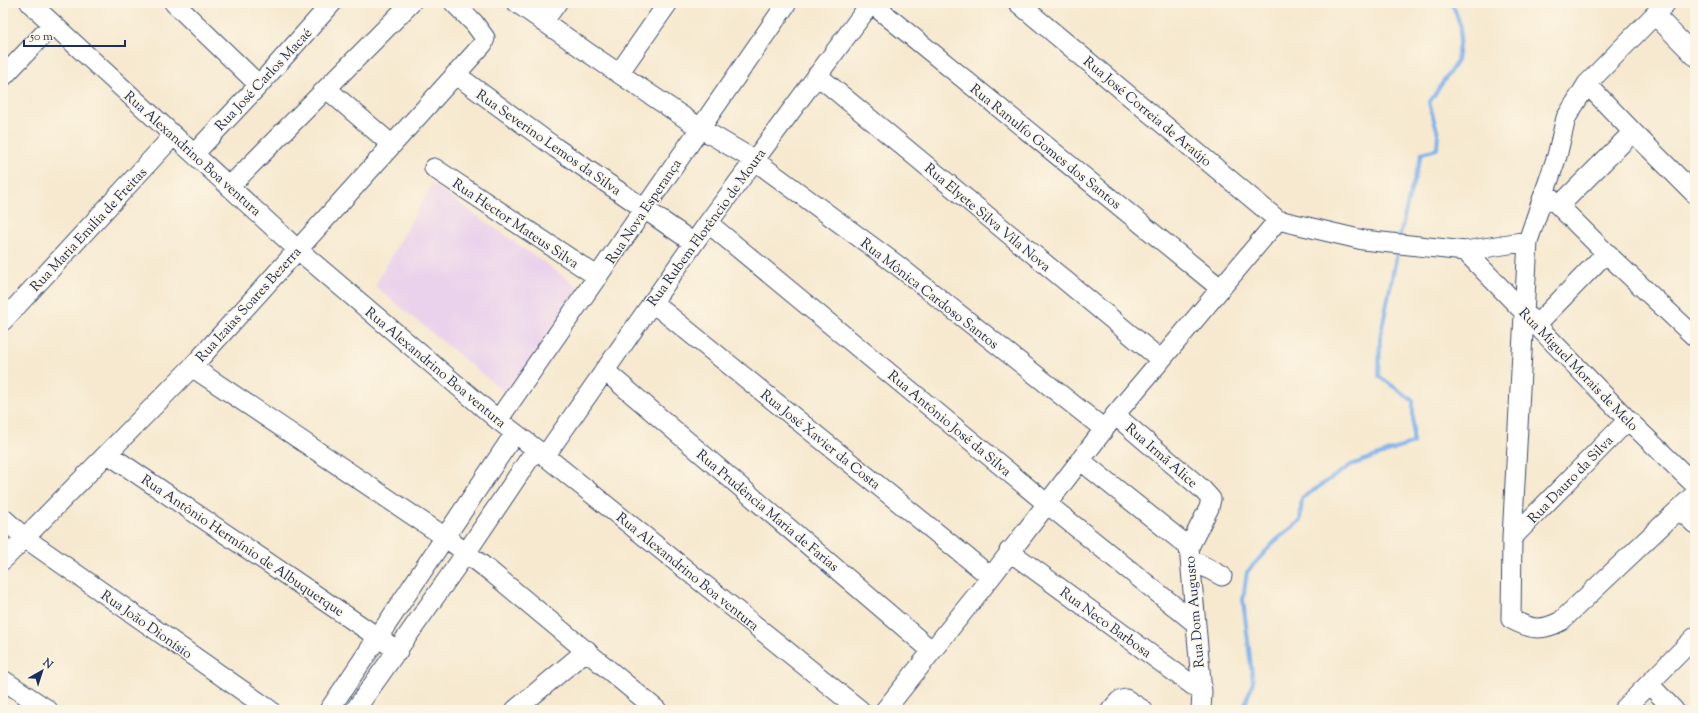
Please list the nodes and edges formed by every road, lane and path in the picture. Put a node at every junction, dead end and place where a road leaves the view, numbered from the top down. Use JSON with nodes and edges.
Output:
{"nodes":[{"id":1,"x":30,"y":3,"type":"edge"},
{"id":2,"x":174,"y":3,"type":"edge"},
{"id":3,"x":411,"y":3,"type":"edge"},
{"id":4,"x":454,"y":3,"type":"edge"},
{"id":5,"x":518,"y":3,"type":"edge"},
{"id":6,"x":557,"y":3,"type":"edge"},
{"id":7,"x":668,"y":3,"type":"edge"},
{"id":8,"x":787,"y":3,"type":"edge"},
{"id":9,"x":871,"y":3,"type":"edge"},
{"id":10,"x":1018,"y":3,"type":"edge"},
{"id":11,"x":328,"y":4,"type":"edge"},
{"id":12,"x":1661,"y":9,"type":"edge"},
{"id":13,"x":543,"y":22,"type":"junction"},
{"id":14,"x":53,"y":24,"type":"junction"},
{"id":15,"x":1695,"y":56,"type":"edge"},
{"id":16,"x":619,"y":73,"type":"junction"},
{"id":17,"x":455,"y":74,"type":"junction"},
{"id":18,"x":817,"y":75,"type":"junction"},
{"id":19,"x":3,"y":77,"type":"edge"},
{"id":20,"x":1587,"y":84,"type":"junction"},
{"id":21,"x":259,"y":85,"type":"junction"},
{"id":22,"x":327,"y":89,"type":"junction"},
{"id":23,"x":700,"y":128,"type":"junction"},
{"id":24,"x":1633,"y":132,"type":"junction"},
{"id":25,"x":173,"y":136,"type":"junction"},
{"id":26,"x":392,"y":145,"type":"junction"},
{"id":27,"x":194,"y":154,"type":"junction"},
{"id":28,"x":754,"y":160,"type":"junction"},
{"id":29,"x":434,"y":168,"type":"dead end"},
{"id":30,"x":230,"y":186,"type":"junction"},
{"id":31,"x":1546,"y":192,"type":"junction"},
{"id":32,"x":1695,"y":194,"type":"edge"},
{"id":33,"x":1558,"y":206,"type":"junction"},
{"id":34,"x":644,"y":209,"type":"junction"},
{"id":35,"x":1278,"y":220,"type":"junction"},
{"id":36,"x":708,"y":223,"type":"junction"},
{"id":37,"x":1528,"y":241,"type":"junction"},
{"id":38,"x":694,"y":243,"type":"junction"},
{"id":39,"x":297,"y":249,"type":"junction"},
{"id":40,"x":1465,"y":251,"type":"junction"},
{"id":41,"x":1606,"y":253,"type":"junction"},
{"id":42,"x":598,"y":277,"type":"junction"},
{"id":43,"x":1220,"y":288,"type":"junction"},
{"id":44,"x":652,"y":302,"type":"junction"},
{"id":45,"x":1531,"y":318,"type":"junction"},
{"id":46,"x":3,"y":321,"type":"edge"},
{"id":47,"x":1695,"y":337,"type":"edge"},
{"id":48,"x":1160,"y":359,"type":"junction"},
{"id":49,"x":192,"y":366,"type":"junction"},
{"id":50,"x":604,"y":370,"type":"junction"},
{"id":51,"x":498,"y":420,"type":"junction"},
{"id":52,"x":1628,"y":420,"type":"junction"},
{"id":53,"x":1110,"y":422,"type":"junction"},
{"id":54,"x":515,"y":433,"type":"junction"},
{"id":55,"x":540,"y":452,"type":"junction"},
{"id":56,"x":108,"y":454,"type":"junction"},
{"id":57,"x":1080,"y":460,"type":"junction"},
{"id":58,"x":1695,"y":485,"type":"edge"},
{"id":59,"x":1695,"y":494,"type":"edge"},
{"id":60,"x":1208,"y":495,"type":"joint"},
{"id":61,"x":1046,"y":503,"type":"junction"},
{"id":62,"x":1679,"y":509,"type":"junction"},
{"id":63,"x":3,"y":518,"type":"edge"},
{"id":64,"x":1695,"y":524,"type":"edge"},
{"id":65,"x":445,"y":537,"type":"junction"},
{"id":66,"x":24,"y":538,"type":"junction"},
{"id":67,"x":1512,"y":538,"type":"junction"},
{"id":68,"x":1009,"y":551,"type":"junction"},
{"id":69,"x":466,"y":553,"type":"junction"},
{"id":70,"x":1189,"y":553,"type":"junction"},
{"id":71,"x":3,"y":560,"type":"edge"},
{"id":72,"x":1222,"y":576,"type":"dead end"},
{"id":73,"x":991,"y":577,"type":"junction"},
{"id":74,"x":1194,"y":622,"type":"junction"},
{"id":75,"x":378,"y":637,"type":"junction"},
{"id":76,"x":1695,"y":637,"type":"edge"},
{"id":77,"x":587,"y":650,"type":"junction"},
{"id":78,"x":932,"y":650,"type":"junction"},
{"id":79,"x":398,"y":651,"type":"junction"},
{"id":80,"x":3,"y":680,"type":"edge"},
{"id":81,"x":1649,"y":684,"type":"junction"},
{"id":82,"x":1202,"y":701,"type":"edge"},
{"id":83,"x":28,"y":704,"type":"edge"},
{"id":84,"x":48,"y":710,"type":"edge"},
{"id":85,"x":270,"y":710,"type":"edge"},
{"id":86,"x":329,"y":710,"type":"edge"},
{"id":87,"x":355,"y":710,"type":"edge"},
{"id":88,"x":515,"y":710,"type":"edge"},
{"id":89,"x":657,"y":710,"type":"edge"},
{"id":90,"x":860,"y":710,"type":"edge"},
{"id":91,"x":885,"y":710,"type":"edge"},
{"id":92,"x":1111,"y":710,"type":"edge"},
{"id":93,"x":1143,"y":710,"type":"edge"},
{"id":94,"x":1623,"y":710,"type":"edge"},
{"id":95,"x":1674,"y":710,"type":"edge"}],
"edges":[{"from":1,"to":14,"type":"street","name":"Rua Alexandrino Boa ventura"},
{"from":2,"to":21,"type":"street"},
{"from":3,"to":22,"type":"street"},
{"from":4,"to":17,"type":"street","name":"Rua Izaias Soares Bezerra"},
{"from":5,"to":13,"type":"street","name":"Rua Mônica Cardoso Santos"},
{"from":6,"to":13,"type":"street"},
{"from":7,"to":16,"type":"street"},
{"from":8,"to":23,"type":"street","name":"Rua Nova Esperança"},
{"from":9,"to":18,"type":"street","name":"Rua Rubem Florêncio de Moura"},
{"from":9,"to":43,"type":"street","name":"Rua Ranulfo Gomes dos Santos"},
{"from":10,"to":35,"type":"street","name":"Rua José Correia de Araújo"},
{"from":11,"to":21,"type":"street","name":"Rua José Carlos Macaé"},
{"from":12,"to":15,"type":"street"},
{"from":12,"to":20,"type":"street"},
{"from":13,"to":16,"type":"street","name":"Rua Mônica Cardoso Santos"},
{"from":14,"to":19,"type":"street"},
{"from":14,"to":25,"type":"street","name":"Rua Alexandrino Boa ventura"},
{"from":16,"to":23,"type":"street","name":"Rua Mônica Cardoso Santos"},
{"from":17,"to":26,"type":"street","name":"Rua Izaias Soares Bezerra"},
{"from":17,"to":34,"type":"street","name":"Rua Severino Lemos da Silva"},
{"from":18,"to":28,"type":"street","name":"Rua Rubem Florêncio de Moura"},
{"from":18,"to":48,"type":"street","name":"Rua Elyete Silva Vila Nova"},
{"from":20,"to":24,"type":"street"},
{"from":20,"to":31,"type":"street"},
{"from":21,"to":27,"type":"street","name":"Rua José Carlos Macaé"},
{"from":22,"to":26,"type":"street"},
{"from":22,"to":30,"type":"street"},
{"from":23,"to":28,"type":"street","name":"Rua Mônica Cardoso Santos"},
{"from":23,"to":34,"type":"street","name":"Rua Nova Esperança"},
{"from":24,"to":32,"type":"street"},
{"from":24,"to":33,"type":"street"},
{"from":25,"to":27,"type":"street","name":"Rua Alexandrino Boa ventura"},
{"from":25,"to":46,"type":"street","name":"Rua Maria Emilia de Freitas"},
{"from":26,"to":39,"type":"street","name":"Rua Izaias Soares Bezerra"},
{"from":27,"to":30,"type":"street","name":"Rua Alexandrino Boa ventura"},
{"from":28,"to":36,"type":"street","name":"Rua Rubem Florêncio de Moura"},
{"from":28,"to":53,"type":"street","name":"Rua Mônica Cardoso Santos"},
{"from":29,"to":42,"type":"street","name":"Rua Hector Mateus Silva"},
{"from":30,"to":39,"type":"street","name":"Rua Alexandrino Boa ventura"},
{"from":31,"to":33,"type":"street"},
{"from":31,"to":37,"type":"street"},
{"from":33,"to":41,"type":"street"},
{"from":34,"to":38,"type":"street","name":"Rua Severino Lemos da Silva"},
{"from":34,"to":42,"type":"street","name":"Rua Nova Esperança"},
{"from":35,"to":40,"type":"street"},
{"from":35,"to":43,"type":"street"},
{"from":36,"to":38,"type":"street","name":"Rua Rubem Florêncio de Moura"},
{"from":36,"to":61,"type":"street","name":"Rua Antônio José da Silva"},
{"from":37,"to":40,"type":"street"},
{"from":37,"to":45,"type":"street"},
{"from":38,"to":44,"type":"street","name":"Rua Rubem Florêncio de Moura"},
{"from":39,"to":49,"type":"street","name":"Rua Izaias Soares Bezerra"},
{"from":39,"to":51,"type":"street","name":"Rua Alexandrino Boa ventura"},
{"from":40,"to":45,"type":"street","name":"Rua Miguel Morais de Melo"},
{"from":41,"to":45,"type":"street"},
{"from":41,"to":47,"type":"street"},
{"from":42,"to":51,"type":"street","name":"Rua Nova Esperança"},
{"from":43,"to":48,"type":"street"},
{"from":44,"to":50,"type":"street","name":"Rua Rubem Florêncio de Moura"},
{"from":44,"to":73,"type":"street","name":"Rua José Xavier da Costa"},
{"from":45,"to":52,"type":"street","name":"Rua Miguel Morais de Melo"},
{"from":45,"to":67,"type":"street"},
{"from":48,"to":53,"type":"street"},
{"from":49,"to":56,"type":"street","name":"Rua Izaias Soares Bezerra"},
{"from":49,"to":65,"type":"street"},
{"from":50,"to":55,"type":"street","name":"Rua Rubem Florêncio de Moura"},
{"from":50,"to":78,"type":"street","name":"Rua Prudência Maria de Farias"},
{"from":51,"to":54,"type":"street","name":"Rua Alexandrino Boa ventura"},
{"from":52,"to":58,"type":"street","name":"Rua Miguel Morais de Melo"},
{"from":52,"to":67,"type":"street","name":"Rua Dauro da Silva"},
{"from":53,"to":57,"type":"street"},
{"from":53,"to":60,"type":"street","name":"Rua Irmã Alice"},
{"from":54,"to":55,"type":"street","name":"Rua Alexandrino Boa ventura"},
{"from":54,"to":65,"type":"street"},
{"from":55,"to":69,"type":"street","name":"Rua Rubem Florêncio de Moura"},
{"from":55,"to":90,"type":"street","name":"Rua Alexandrino Boa ventura"},
{"from":56,"to":66,"type":"street","name":"Rua Izaias Soares Bezerra"},
{"from":56,"to":75,"type":"street","name":"Rua Antônio Hermínio de Albuquerque"},
{"from":57,"to":61,"type":"street"},
{"from":57,"to":70,"type":"street"},
{"from":59,"to":62,"type":"street"},
{"from":60,"to":70,"type":"street","name":"Rua Dom Augusto"},
{"from":61,"to":68,"type":"street"},
{"from":61,"to":74,"type":"street","name":"Rua Antônio José da Silva"},
{"from":62,"to":64,"type":"street"},
{"from":62,"to":67,"type":"street"},
{"from":63,"to":66,"type":"street","name":"Rua João Dionísio"},
{"from":65,"to":69,"type":"street"},
{"from":65,"to":75,"type":"street"},
{"from":66,"to":71,"type":"street","name":"Rua Izaias Soares Bezerra"},
{"from":66,"to":85,"type":"street","name":"Rua João Dionísio"},
{"from":68,"to":73,"type":"street"},
{"from":68,"to":82,"type":"street","name":"Rua Neco Barbosa"},
{"from":69,"to":77,"type":"street"},
{"from":69,"to":79,"type":"street","name":"Rua Rubem Florêncio de Moura"},
{"from":70,"to":72,"type":"street"},
{"from":70,"to":74,"type":"street","name":"Rua Dom Augusto"},
{"from":73,"to":78,"type":"street"},
{"from":74,"to":82,"type":"street","name":"Rua Dom Augusto"},
{"from":75,"to":79,"type":"street","name":"Rua Antônio Hermínio de Albuquerque"},
{"from":75,"to":86,"type":"street"},
{"from":76,"to":81,"type":"street"},
{"from":77,"to":88,"type":"street"},
{"from":77,"to":89,"type":"street"},
{"from":78,"to":91,"type":"street"},
{"from":79,"to":87,"type":"street","name":"Rua Rubem Florêncio de Moura"},
{"from":80,"to":83,"type":"street"},
{"from":81,"to":94,"type":"street"},
{"from":81,"to":95,"type":"street"},
{"from":83,"to":84,"type":"street"},
{"from":92,"to":93,"type":"street"}]}
